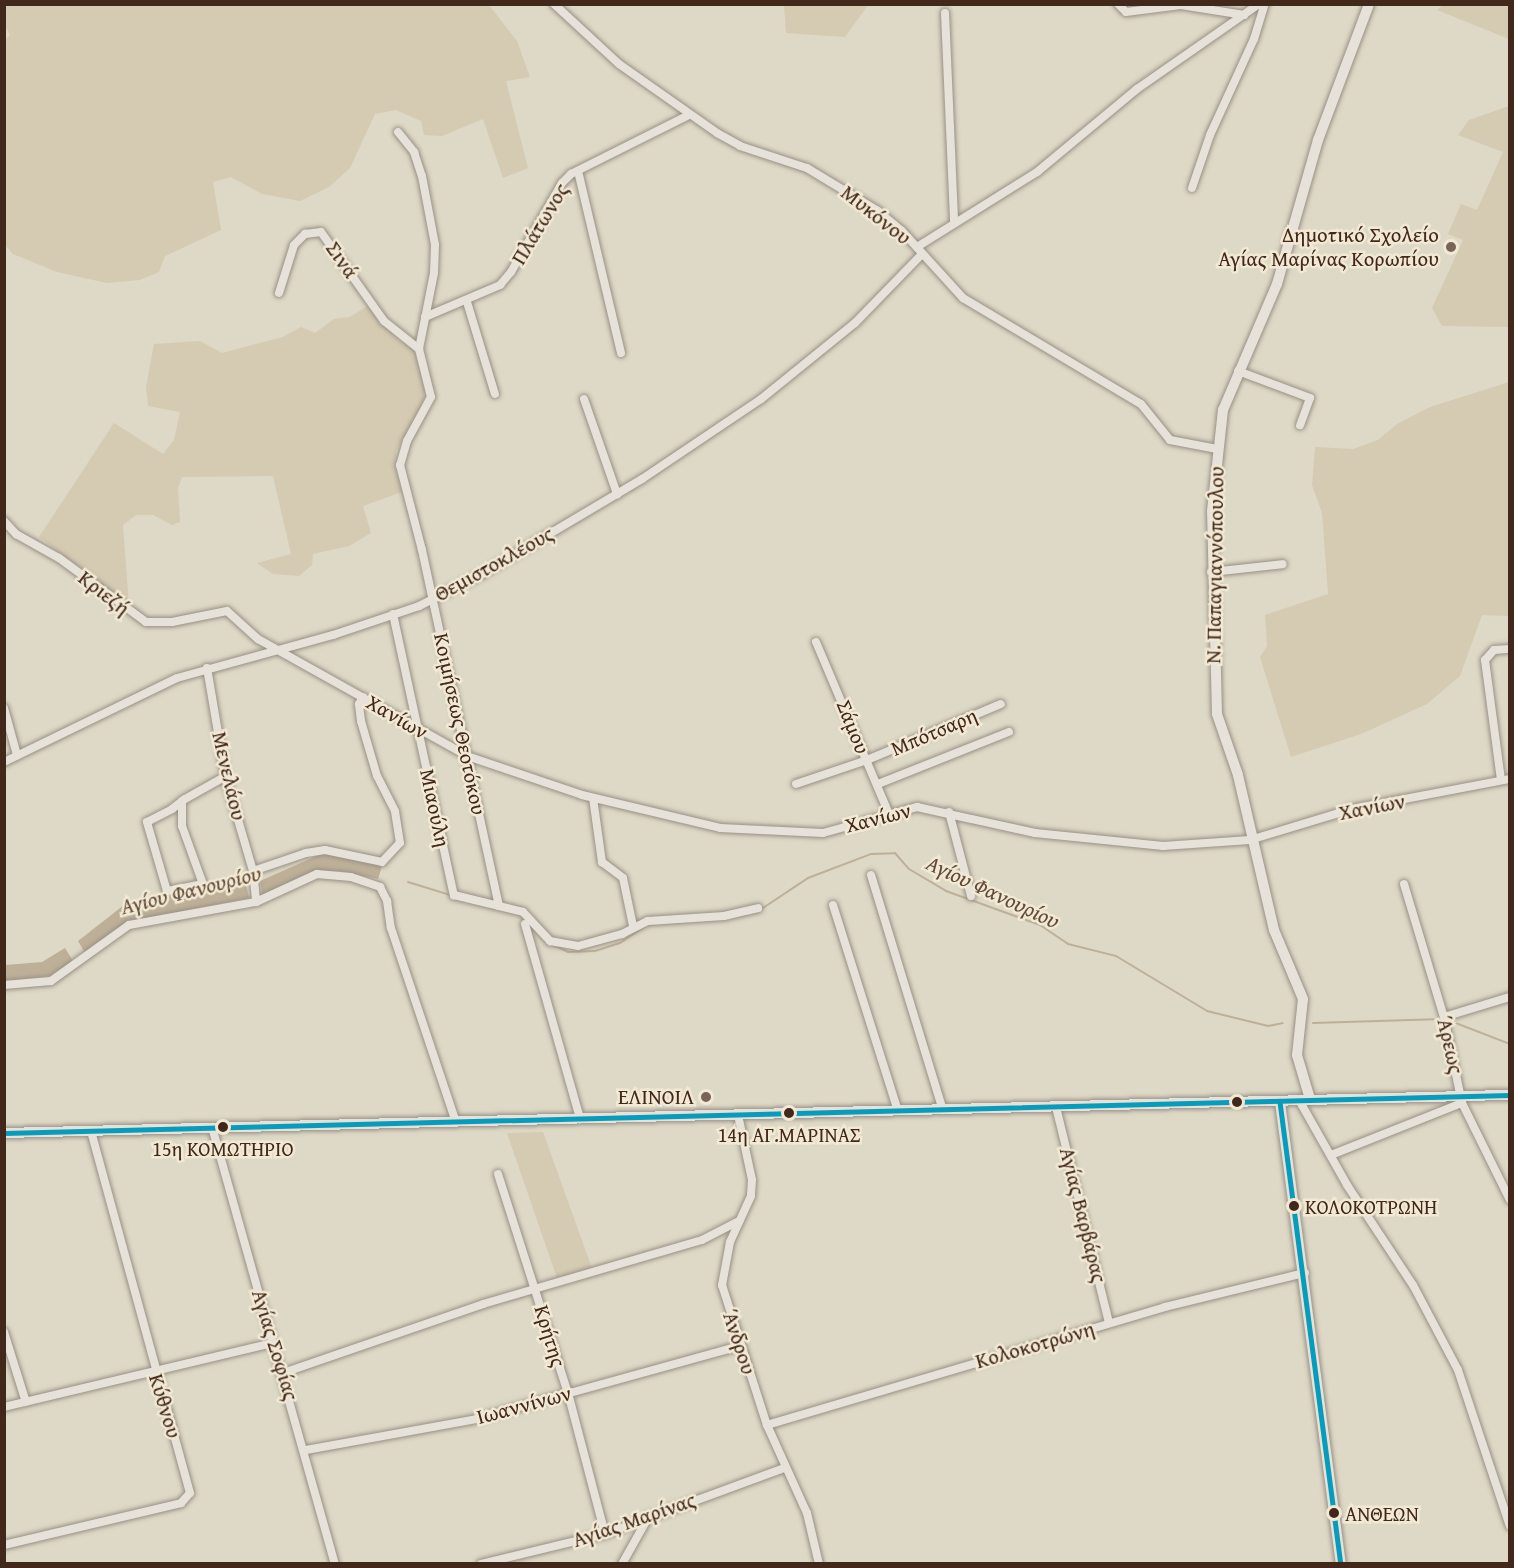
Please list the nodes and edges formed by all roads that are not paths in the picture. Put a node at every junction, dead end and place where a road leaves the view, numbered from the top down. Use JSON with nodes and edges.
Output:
{"nodes":[{"id":1,"x":554,"y":4,"type":"edge"},
{"id":2,"x":1118,"y":4,"type":"edge"},
{"id":3,"x":1259,"y":4,"type":"edge"},
{"id":4,"x":1265,"y":4,"type":"edge"},
{"id":5,"x":1369,"y":4,"type":"edge"},
{"id":6,"x":945,"y":13,"type":"dead end"},
{"id":7,"x":1244,"y":15,"type":"junction"},
{"id":8,"x":689,"y":115,"type":"junction"},
{"id":9,"x":398,"y":132,"type":"dead end"},
{"id":10,"x":578,"y":171,"type":"junction"},
{"id":11,"x":562,"y":183,"type":"junction"},
{"id":12,"x":1192,"y":188,"type":"dead end"},
{"id":13,"x":580,"y":194,"type":"junction"},
{"id":14,"x":954,"y":223,"type":"junction"},
{"id":15,"x":919,"y":250,"type":"junction"},
{"id":16,"x":279,"y":293,"type":"dead end"},
{"id":17,"x":467,"y":302,"type":"junction"},
{"id":18,"x":425,"y":317,"type":"junction"},
{"id":19,"x":419,"y":349,"type":"junction"},
{"id":20,"x":621,"y":353,"type":"dead end"},
{"id":21,"x":1239,"y":371,"type":"junction"},
{"id":22,"x":495,"y":394,"type":"dead end"},
{"id":23,"x":584,"y":399,"type":"dead end"},
{"id":24,"x":1300,"y":425,"type":"dead end"},
{"id":25,"x":1217,"y":449,"type":"junction"},
{"id":26,"x":617,"y":494,"type":"junction"},
{"id":27,"x":4,"y":521,"type":"edge"},
{"id":28,"x":1283,"y":564,"type":"dead end"},
{"id":29,"x":1211,"y":572,"type":"junction"},
{"id":30,"x":433,"y":598,"type":"junction"},
{"id":31,"x":393,"y":615,"type":"junction"},
{"id":32,"x":816,"y":642,"type":"dead end"},
{"id":33,"x":275,"y":648,"type":"junction"},
{"id":34,"x":1509,"y":649,"type":"edge"},
{"id":35,"x":207,"y":668,"type":"junction"},
{"id":36,"x":363,"y":697,"type":"junction"},
{"id":37,"x":1001,"y":704,"type":"dead end"},
{"id":38,"x":4,"y":708,"type":"edge"},
{"id":39,"x":418,"y":729,"type":"junction"},
{"id":40,"x":1009,"y":732,"type":"dead end"},
{"id":41,"x":16,"y":755,"type":"junction"},
{"id":42,"x":467,"y":756,"type":"junction"},
{"id":43,"x":867,"y":760,"type":"junction"},
{"id":44,"x":4,"y":762,"type":"edge"},
{"id":45,"x":226,"y":776,"type":"junction"},
{"id":46,"x":1505,"y":780,"type":"edge"},
{"id":47,"x":796,"y":784,"type":"dead end"},
{"id":48,"x":878,"y":784,"type":"junction"},
{"id":49,"x":593,"y":798,"type":"junction"},
{"id":50,"x":182,"y":801,"type":"junction"},
{"id":51,"x":888,"y":812,"type":"junction"},
{"id":52,"x":949,"y":812,"type":"junction"},
{"id":53,"x":1250,"y":840,"type":"junction"},
{"id":54,"x":253,"y":871,"type":"junction"},
{"id":55,"x":871,"y":875,"type":"dead end"},
{"id":56,"x":1404,"y":884,"type":"dead end"},
{"id":57,"x":971,"y":896,"type":"dead end"},
{"id":58,"x":255,"y":900,"type":"junction"},
{"id":59,"x":833,"y":904,"type":"dead end"},
{"id":60,"x":499,"y":906,"type":"junction"},
{"id":61,"x":758,"y":908,"type":"dead end"},
{"id":62,"x":525,"y":924,"type":"dead end"},
{"id":63,"x":633,"y":926,"type":"junction"},
{"id":64,"x":4,"y":985,"type":"edge"},
{"id":65,"x":1509,"y":997,"type":"edge"},
{"id":66,"x":1444,"y":1018,"type":"junction"},
{"id":67,"x":1509,"y":1095,"type":"edge"},
{"id":68,"x":1462,"y":1099,"type":"junction"},
{"id":69,"x":1305,"y":1100,"type":"junction"},
{"id":70,"x":1280,"y":1102,"type":"junction"},
{"id":71,"x":1056,"y":1107,"type":"junction"},
{"id":72,"x":943,"y":1110,"type":"junction"},
{"id":73,"x":898,"y":1111,"type":"junction"},
{"id":74,"x":738,"y":1115,"type":"junction"},
{"id":75,"x":580,"y":1119,"type":"junction"},
{"id":76,"x":456,"y":1122,"type":"junction"},
{"id":77,"x":212,"y":1128,"type":"junction"},
{"id":78,"x":91,"y":1130,"type":"junction"},
{"id":79,"x":4,"y":1132,"type":"edge"},
{"id":80,"x":1331,"y":1155,"type":"junction"},
{"id":81,"x":498,"y":1174,"type":"dead end"},
{"id":82,"x":1509,"y":1200,"type":"edge"},
{"id":83,"x":739,"y":1221,"type":"junction"},
{"id":84,"x":1305,"y":1273,"type":"junction"},
{"id":85,"x":536,"y":1288,"type":"junction"},
{"id":86,"x":1109,"y":1323,"type":"junction"},
{"id":87,"x":4,"y":1332,"type":"edge"},
{"id":88,"x":273,"y":1343,"type":"junction"},
{"id":89,"x":739,"y":1346,"type":"junction"},
{"id":90,"x":155,"y":1371,"type":"junction"},
{"id":91,"x":282,"y":1373,"type":"junction"},
{"id":92,"x":568,"y":1393,"type":"junction"},
{"id":93,"x":26,"y":1402,"type":"junction"},
{"id":94,"x":4,"y":1407,"type":"edge"},
{"id":95,"x":767,"y":1425,"type":"junction"},
{"id":96,"x":306,"y":1450,"type":"junction"},
{"id":97,"x":784,"y":1468,"type":"junction"},
{"id":98,"x":649,"y":1516,"type":"junction"},
{"id":99,"x":1509,"y":1526,"type":"edge"},
{"id":100,"x":605,"y":1534,"type":"junction"},
{"id":101,"x":4,"y":1545,"type":"edge"},
{"id":102,"x":335,"y":1563,"type":"edge"},
{"id":103,"x":486,"y":1563,"type":"edge"},
{"id":104,"x":622,"y":1563,"type":"edge"},
{"id":105,"x":819,"y":1563,"type":"edge"},
{"id":106,"x":1341,"y":1563,"type":"edge"}],
"edges":[{"from":1,"to":8,"type":"street","name":"Μυκόνου"},
{"from":2,"to":7,"type":"street"},
{"from":3,"to":7,"type":"street","name":"Θεμιστοκλέους"},
{"from":4,"to":12,"type":"street"},
{"from":5,"to":21,"type":"street","name":"Ν. Παπαγιαννόπουλου"},
{"from":6,"to":14,"type":"street"},
{"from":7,"to":14,"type":"street","name":"Θεμιστοκλέους"},
{"from":8,"to":10,"type":"street","name":"Πλάτωνος"},
{"from":8,"to":15,"type":"street","name":"Μυκόνου"},
{"from":9,"to":18,"type":"street","name":"Κοιμήσεως Θεοτόκου"},
{"from":10,"to":11,"type":"street","name":"Πλάτωνος"},
{"from":10,"to":13,"type":"street"},
{"from":11,"to":13,"type":"street"},
{"from":11,"to":17,"type":"street","name":"Πλάτωνος"},
{"from":13,"to":20,"type":"street"},
{"from":14,"to":15,"type":"street","name":"Θεμιστοκλέους"},
{"from":15,"to":25,"type":"street","name":"Μυκόνου"},
{"from":15,"to":26,"type":"street","name":"Θεμιστοκλέους"},
{"from":16,"to":19,"type":"street","name":"Σινά"},
{"from":17,"to":18,"type":"street","name":"Πλάτωνος"},
{"from":17,"to":22,"type":"street"},
{"from":18,"to":19,"type":"street","name":"Κοιμήσεως Θεοτόκου"},
{"from":19,"to":30,"type":"street","name":"Κοιμήσεως Θεοτόκου"},
{"from":21,"to":24,"type":"street"},
{"from":21,"to":25,"type":"street","name":"Ν. Παπαγιαννόπουλου"},
{"from":23,"to":26,"type":"street"},
{"from":25,"to":29,"type":"street","name":"Ν. Παπαγιαννόπουλου"},
{"from":26,"to":30,"type":"street","name":"Θεμιστοκλέους"},
{"from":27,"to":33,"type":"street","name":"Κριεζή"},
{"from":28,"to":29,"type":"street"},
{"from":29,"to":53,"type":"street","name":"Ν. Παπαγιαννόπουλου"},
{"from":30,"to":31,"type":"street","name":"Θεμιστοκλέους"},
{"from":30,"to":42,"type":"street","name":"Κοιμήσεως Θεοτόκου"},
{"from":31,"to":33,"type":"street","name":"Θεμιστοκλέους"},
{"from":31,"to":39,"type":"street","name":"Μιαούλη"},
{"from":32,"to":43,"type":"street","name":"Σάμου"},
{"from":33,"to":35,"type":"street","name":"Θεμιστοκλέους"},
{"from":33,"to":36,"type":"street","name":"Χανίων"},
{"from":34,"to":46,"type":"street"},
{"from":35,"to":41,"type":"street","name":"Θεμιστοκλέους"},
{"from":35,"to":45,"type":"street","name":"Μενελάου"},
{"from":36,"to":39,"type":"street","name":"Χανίων"},
{"from":36,"to":54,"type":"street"},
{"from":37,"to":43,"type":"street","name":"Μπότσαρη"},
{"from":38,"to":41,"type":"street"},
{"from":39,"to":42,"type":"street","name":"Χανίων"},
{"from":39,"to":60,"type":"street","name":"Μιαούλη"},
{"from":40,"to":48,"type":"street"},
{"from":41,"to":44,"type":"street","name":"Θεμιστοκλέους"},
{"from":42,"to":49,"type":"street","name":"Χανίων"},
{"from":42,"to":60,"type":"street","name":"Κοιμήσεως Θεοτόκου"},
{"from":43,"to":47,"type":"street","name":"Μπότσαρη"},
{"from":43,"to":48,"type":"street","name":"Σάμου"},
{"from":45,"to":50,"type":"street"},
{"from":45,"to":54,"type":"street","name":"Μενελάου"},
{"from":46,"to":53,"type":"street","name":"Χανίων"},
{"from":48,"to":51,"type":"street","name":"Σάμου"},
{"from":49,"to":51,"type":"street","name":"Χανίων"},
{"from":49,"to":63,"type":"street"},
{"from":50,"to":50,"type":"street"},
{"from":51,"to":52,"type":"street","name":"Χανίων"},
{"from":52,"to":53,"type":"street","name":"Χανίων"},
{"from":52,"to":57,"type":"street"},
{"from":53,"to":69,"type":"street","name":"Ν. Παπαγιαννόπουλου"},
{"from":54,"to":58,"type":"street","name":"Μενελάου"},
{"from":55,"to":72,"type":"street"},
{"from":56,"to":66,"type":"street","name":"Άρεως"},
{"from":58,"to":64,"type":"street"},
{"from":58,"to":76,"type":"street"},
{"from":59,"to":73,"type":"street"},
{"from":60,"to":63,"type":"street"},
{"from":61,"to":63,"type":"street"},
{"from":62,"to":75,"type":"street"},
{"from":65,"to":66,"type":"street"},
{"from":66,"to":68,"type":"street","name":"Άρεως"},
{"from":67,"to":68,"type":"street"},
{"from":68,"to":69,"type":"street"},
{"from":68,"to":80,"type":"street"},
{"from":68,"to":82,"type":"street","name":"Άρεως"},
{"from":69,"to":70,"type":"street"},
{"from":69,"to":80,"type":"street"},
{"from":70,"to":71,"type":"street"},
{"from":70,"to":84,"type":"street"},
{"from":71,"to":72,"type":"street"},
{"from":71,"to":86,"type":"street","name":"Αγίας Βαρβάρας"},
{"from":72,"to":73,"type":"street"},
{"from":73,"to":74,"type":"street"},
{"from":74,"to":75,"type":"street"},
{"from":74,"to":83,"type":"street","name":"Άνδρου"},
{"from":75,"to":76,"type":"street"},
{"from":76,"to":77,"type":"street"},
{"from":77,"to":78,"type":"street"},
{"from":77,"to":88,"type":"street","name":"Αγίας Σοφίας"},
{"from":78,"to":79,"type":"street"},
{"from":78,"to":90,"type":"street","name":"Κύθνου"},
{"from":80,"to":99,"type":"street"},
{"from":81,"to":85,"type":"street","name":"Κρήτης"},
{"from":83,"to":85,"type":"street"},
{"from":83,"to":89,"type":"street","name":"Άνδρου"},
{"from":84,"to":86,"type":"street","name":"Κολοκοτρώνη"},
{"from":84,"to":106,"type":"street"},
{"from":85,"to":91,"type":"street"},
{"from":85,"to":92,"type":"street","name":"Κρήτης"},
{"from":86,"to":95,"type":"street","name":"Κολοκοτρώνη"},
{"from":87,"to":93,"type":"street"},
{"from":88,"to":90,"type":"street"},
{"from":88,"to":91,"type":"street","name":"Αγίας Σοφίας"},
{"from":89,"to":92,"type":"street","name":"Ιωαννίνων"},
{"from":89,"to":95,"type":"street","name":"Άνδρου"},
{"from":90,"to":93,"type":"street"},
{"from":90,"to":101,"type":"street","name":"Κύθνου"},
{"from":91,"to":96,"type":"street","name":"Αγίας Σοφίας"},
{"from":92,"to":96,"type":"street","name":"Ιωαννίνων"},
{"from":92,"to":100,"type":"street","name":"Κρήτης"},
{"from":93,"to":94,"type":"street"},
{"from":95,"to":97,"type":"street","name":"Άνδρου"},
{"from":96,"to":102,"type":"street","name":"Αγίας Σοφίας"},
{"from":97,"to":98,"type":"street","name":"Αγίας Μαρίνας"},
{"from":97,"to":105,"type":"street","name":"Άνδρου"},
{"from":98,"to":100,"type":"street","name":"Αγίας Μαρίνας"},
{"from":98,"to":104,"type":"street"},
{"from":100,"to":103,"type":"street","name":"Αγίας Μαρίνας"}]}
